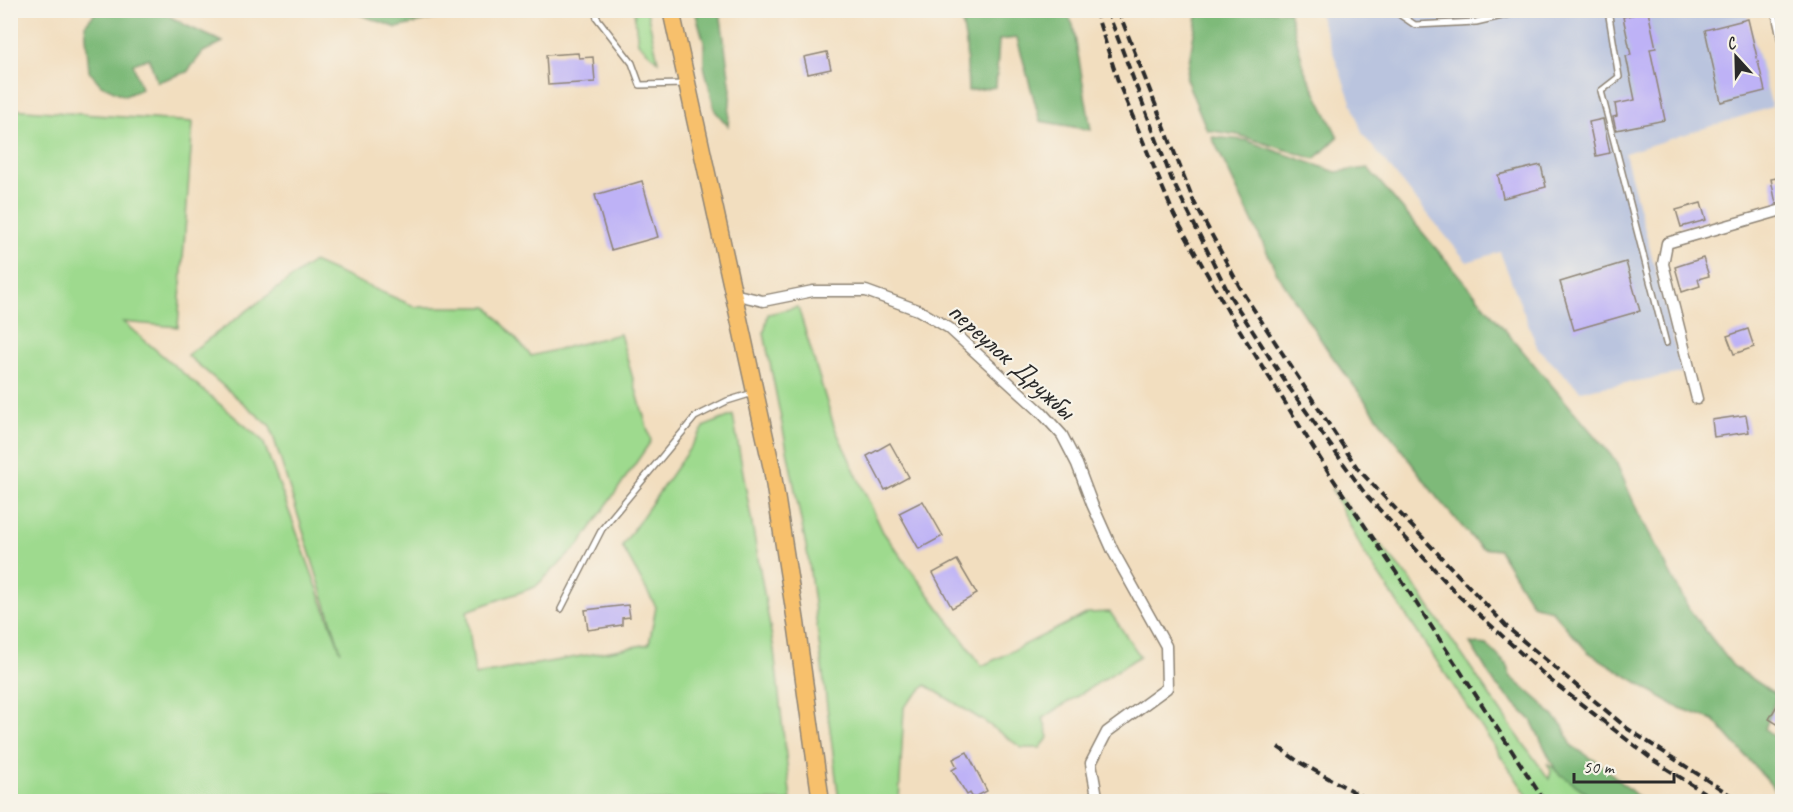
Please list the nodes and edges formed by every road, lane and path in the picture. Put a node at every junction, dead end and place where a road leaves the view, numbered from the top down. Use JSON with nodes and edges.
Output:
{"nodes":[{"id":1,"x":595,"y":10,"type":"edge"},
{"id":2,"x":671,"y":10,"type":"edge"},
{"id":3,"x":1393,"y":10,"type":"edge"},
{"id":4,"x":1528,"y":10,"type":"edge"},
{"id":5,"x":1608,"y":10,"type":"edge"},
{"id":6,"x":1774,"y":10,"type":"edge"},
{"id":7,"x":1782,"y":47,"type":"edge"},
{"id":8,"x":687,"y":84,"type":"junction"},
{"id":9,"x":1782,"y":210,"type":"edge"},
{"id":10,"x":733,"y":294,"type":"junction"},
{"id":11,"x":1666,"y":343,"type":"dead end"},
{"id":12,"x":755,"y":392,"type":"junction"},
{"id":13,"x":1697,"y":399,"type":"dead end"},
{"id":14,"x":561,"y":609,"type":"dead end"},
{"id":15,"x":821,"y":801,"type":"edge"},
{"id":16,"x":1098,"y":801,"type":"edge"}],
"edges":[{"from":1,"to":8,"type":"lane"},
{"from":2,"to":8,"type":"main road"},
{"from":3,"to":4,"type":"lane"},
{"from":5,"to":11,"type":"lane"},
{"from":6,"to":7,"type":"lane"},
{"from":8,"to":10,"type":"main road"},
{"from":9,"to":13,"type":"street"},
{"from":10,"to":12,"type":"main road"},
{"from":10,"to":16,"type":"street","name":"переулок Дружбы"},
{"from":12,"to":14,"type":"lane"},
{"from":12,"to":15,"type":"main road"}]}
